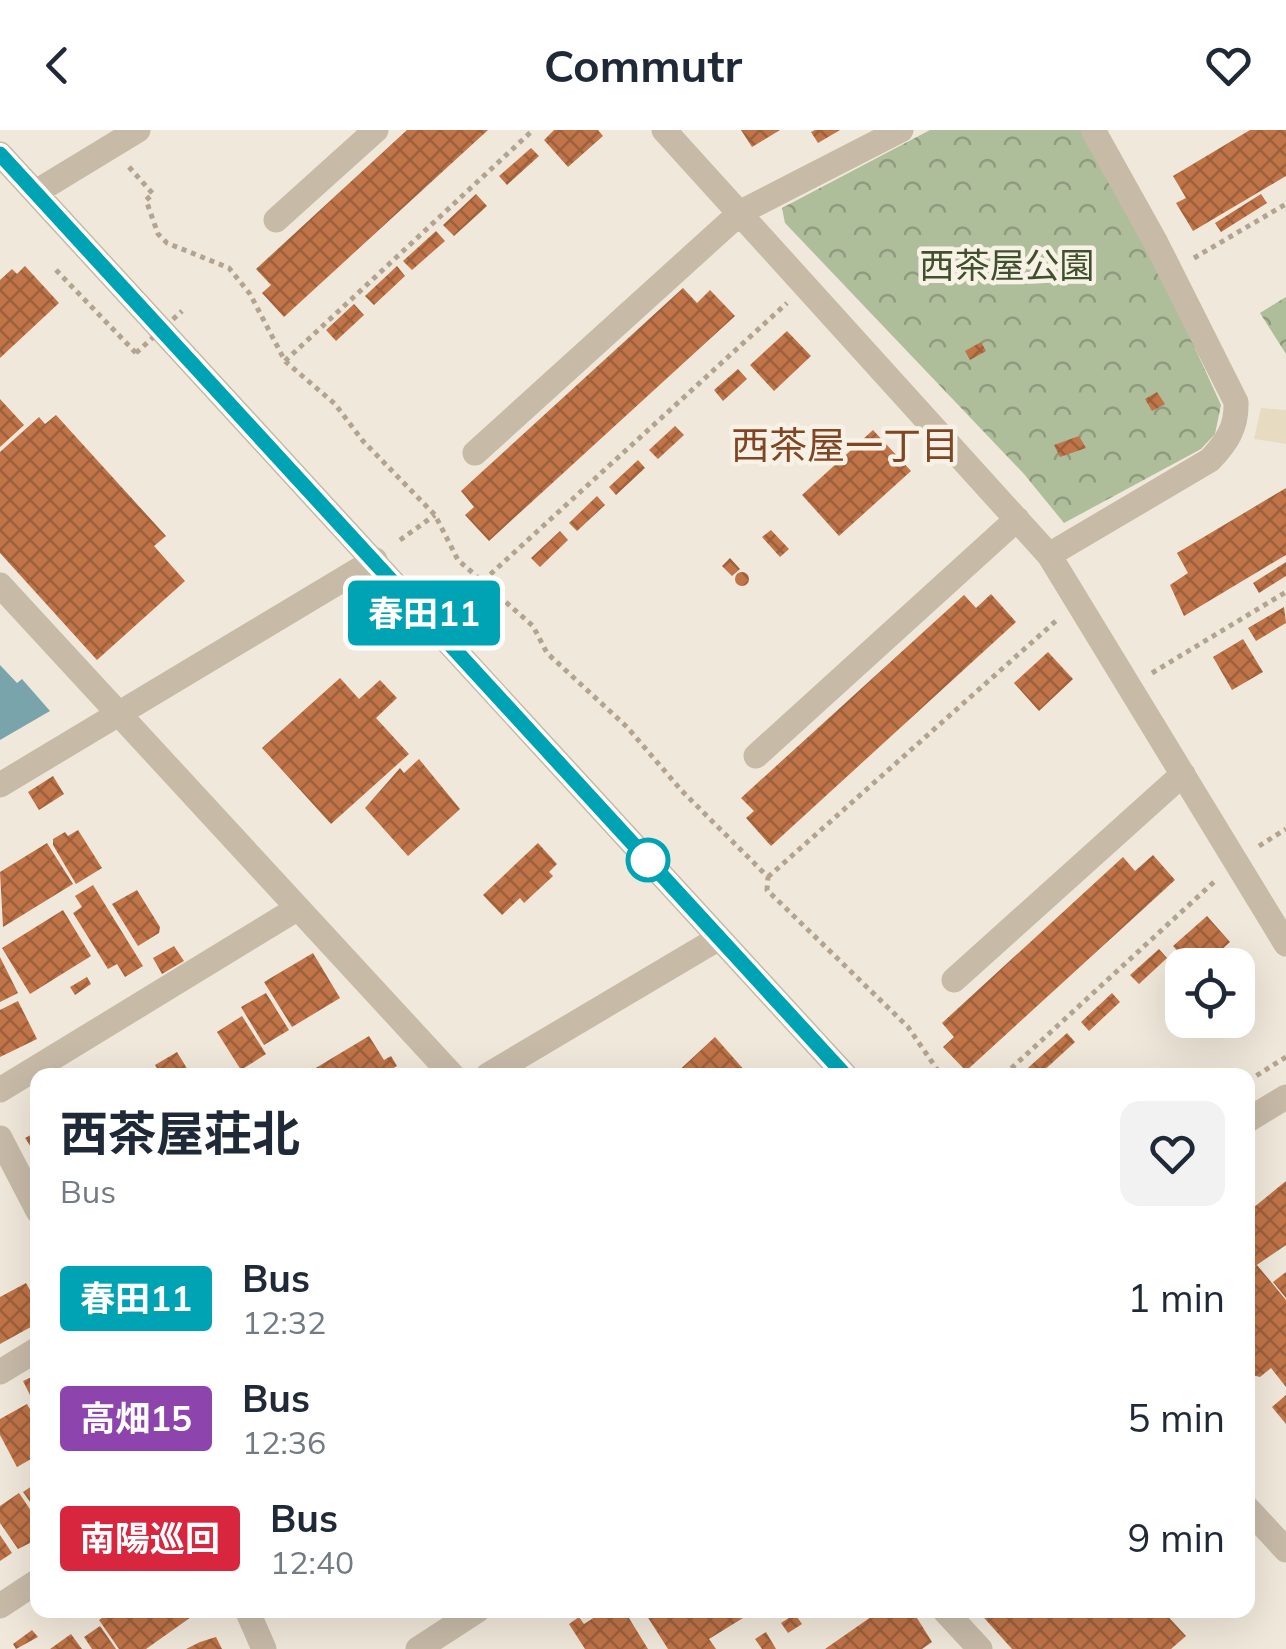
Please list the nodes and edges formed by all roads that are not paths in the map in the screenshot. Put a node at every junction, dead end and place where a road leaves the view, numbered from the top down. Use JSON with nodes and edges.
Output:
{"nodes":[{"id":1,"x":138,"y":130,"type":"edge"},
{"id":2,"x":376,"y":130,"type":"edge"},
{"id":3,"x":664,"y":130,"type":"edge"},
{"id":4,"x":901,"y":130,"type":"edge"},
{"id":5,"x":1093,"y":130,"type":"edge"},
{"id":6,"x":5,"y":170,"type":"edge"},
{"id":7,"x":36,"y":192,"type":"junction"},
{"id":8,"x":741,"y":212,"type":"junction"},
{"id":9,"x":276,"y":220,"type":"dead end"},
{"id":10,"x":475,"y":453,"type":"dead end"},
{"id":11,"x":1017,"y":519,"type":"junction"},
{"id":12,"x":1049,"y":555,"type":"junction"},
{"id":13,"x":375,"y":560,"type":"junction"},
{"id":14,"x":0,"y":584,"type":"edge"},
{"id":15,"x":118,"y":714,"type":"junction"},
{"id":16,"x":756,"y":756,"type":"dead end"},
{"id":17,"x":1182,"y":774,"type":"junction"},
{"id":18,"x":0,"y":784,"type":"edge"},
{"id":19,"x":298,"y":908,"type":"junction"},
{"id":20,"x":718,"y":938,"type":"junction"},
{"id":21,"x":1286,"y":944,"type":"edge"},
{"id":22,"x":954,"y":980,"type":"dead end"},
{"id":23,"x":36,"y":1068,"type":"edge"},
{"id":24,"x":446,"y":1068,"type":"edge"},
{"id":25,"x":500,"y":1068,"type":"edge"},
{"id":26,"x":839,"y":1068,"type":"edge"},
{"id":27,"x":30,"y":1072,"type":"edge"},
{"id":28,"x":0,"y":1090,"type":"edge"},
{"id":29,"x":1286,"y":1097,"type":"edge"},
{"id":30,"x":1255,"y":1116,"type":"edge"},
{"id":31,"x":0,"y":1138,"type":"edge"},
{"id":32,"x":30,"y":1196,"type":"edge"},
{"id":33,"x":30,"y":1354,"type":"edge"},
{"id":34,"x":0,"y":1372,"type":"edge"},
{"id":35,"x":1255,"y":1517,"type":"edge"},
{"id":36,"x":1286,"y":1550,"type":"edge"},
{"id":37,"x":30,"y":1586,"type":"edge"},
{"id":38,"x":0,"y":1606,"type":"edge"},
{"id":39,"x":250,"y":1618,"type":"edge"},
{"id":40,"x":466,"y":1618,"type":"edge"},
{"id":41,"x":951,"y":1618,"type":"edge"},
{"id":42,"x":264,"y":1649,"type":"edge"},
{"id":43,"x":418,"y":1649,"type":"edge"},
{"id":44,"x":980,"y":1649,"type":"edge"}],
"edges":[{"from":1,"to":7,"type":"street"},
{"from":2,"to":9,"type":"street"},
{"from":3,"to":8,"type":"street"},
{"from":4,"to":8,"type":"street"},
{"from":5,"to":12,"type":"street"},
{"from":6,"to":7,"type":"street"},
{"from":7,"to":13,"type":"street"},
{"from":8,"to":10,"type":"street"},
{"from":8,"to":11,"type":"street"},
{"from":11,"to":12,"type":"street"},
{"from":11,"to":16,"type":"street"},
{"from":12,"to":17,"type":"street"},
{"from":13,"to":15,"type":"street"},
{"from":13,"to":20,"type":"street"},
{"from":14,"to":15,"type":"street"},
{"from":15,"to":18,"type":"street"},
{"from":15,"to":19,"type":"street"},
{"from":17,"to":21,"type":"street"},
{"from":17,"to":22,"type":"street"},
{"from":19,"to":23,"type":"street"},
{"from":19,"to":24,"type":"street"},
{"from":20,"to":25,"type":"street"},
{"from":20,"to":26,"type":"street"},
{"from":27,"to":28,"type":"street"},
{"from":29,"to":30,"type":"street"},
{"from":31,"to":32,"type":"street"},
{"from":33,"to":34,"type":"street"},
{"from":35,"to":36,"type":"street"},
{"from":37,"to":38,"type":"street"},
{"from":39,"to":42,"type":"street"},
{"from":40,"to":43,"type":"street"},
{"from":41,"to":44,"type":"street"}]}
